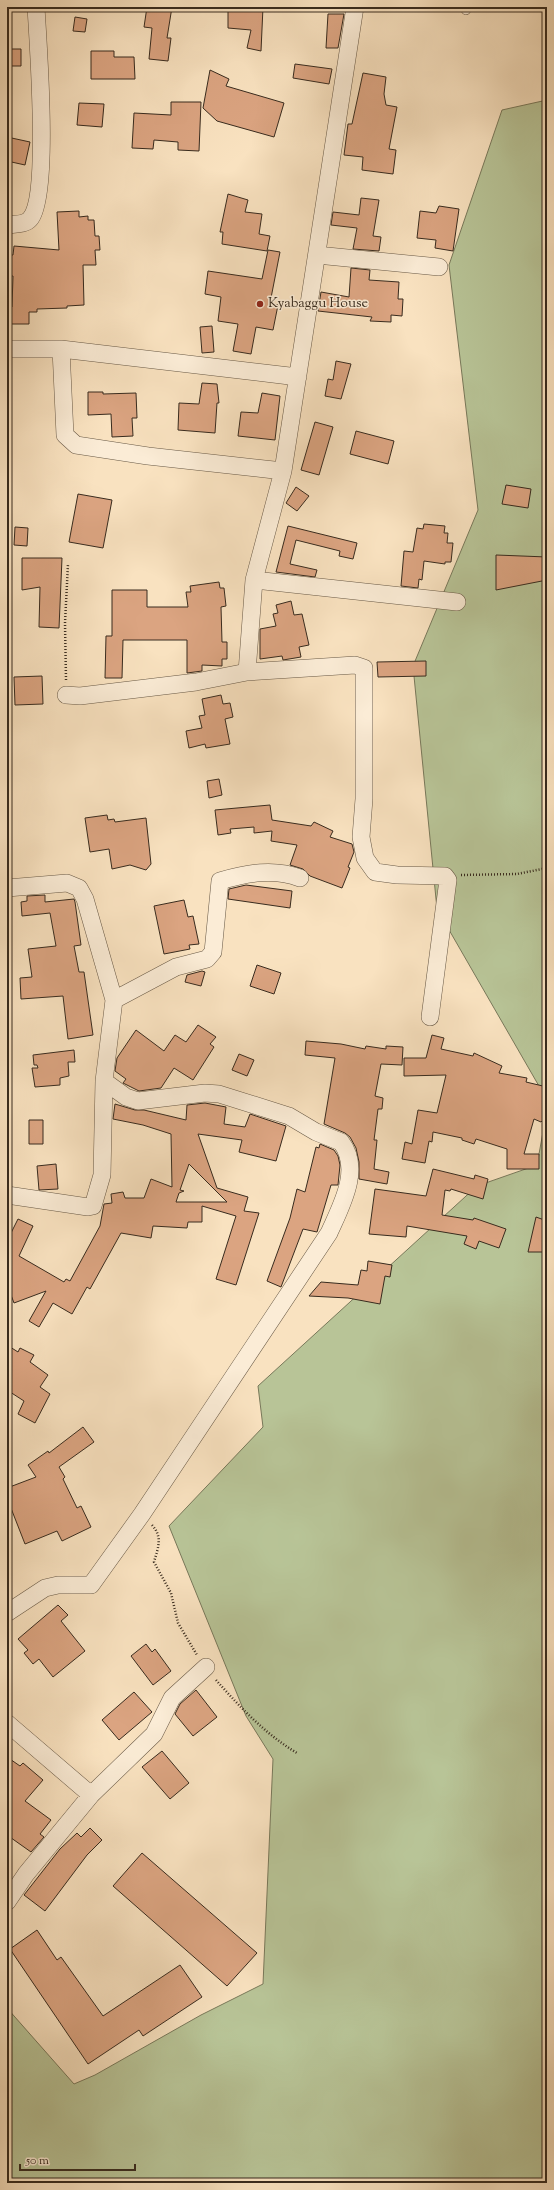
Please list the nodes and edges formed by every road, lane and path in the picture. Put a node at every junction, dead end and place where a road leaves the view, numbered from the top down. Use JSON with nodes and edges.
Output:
{"nodes":[{"id":1,"x":36,"y":7,"type":"edge"},
{"id":2,"x":355,"y":7,"type":"edge"},
{"id":3,"x":7,"y":225,"type":"edge"},
{"id":4,"x":317,"y":255,"type":"junction"},
{"id":5,"x":439,"y":267,"type":"dead end"},
{"id":6,"x":7,"y":349,"type":"edge"},
{"id":7,"x":60,"y":349,"type":"junction"},
{"id":8,"x":298,"y":377,"type":"junction"},
{"id":9,"x":283,"y":471,"type":"junction"},
{"id":10,"x":68,"y":564,"type":"dead end"},
{"id":11,"x":254,"y":580,"type":"junction"},
{"id":12,"x":457,"y":602,"type":"dead end"},
{"id":13,"x":247,"y":672,"type":"junction"},
{"id":14,"x":66,"y":695,"type":"joint"},
{"id":15,"x":547,"y":868,"type":"edge"},
{"id":16,"x":445,"y":876,"type":"junction"},
{"id":17,"x":300,"y":878,"type":"dead end"},
{"id":18,"x":7,"y":888,"type":"edge"},
{"id":19,"x":114,"y":1000,"type":"junction"},
{"id":20,"x":430,"y":1017,"type":"dead end"},
{"id":21,"x":104,"y":1081,"type":"junction"},
{"id":22,"x":7,"y":1195,"type":"edge"},
{"id":23,"x":142,"y":1514,"type":"junction"},
{"id":24,"x":7,"y":1613,"type":"edge"},
{"id":25,"x":206,"y":1667,"type":"junction"},
{"id":26,"x":7,"y":1724,"type":"edge"},
{"id":27,"x":297,"y":1754,"type":"dead end"},
{"id":28,"x":91,"y":1794,"type":"junction"},
{"id":29,"x":7,"y":1902,"type":"edge"}],
"edges":[{"from":1,"to":3,"type":"street"},
{"from":2,"to":4,"type":"street"},
{"from":4,"to":5,"type":"street"},
{"from":4,"to":8,"type":"street"},
{"from":6,"to":7,"type":"street"},
{"from":7,"to":8,"type":"street"},
{"from":7,"to":9,"type":"street"},
{"from":8,"to":9,"type":"street"},
{"from":9,"to":11,"type":"street"},
{"from":10,"to":14,"type":"path"},
{"from":11,"to":12,"type":"street"},
{"from":11,"to":13,"type":"street"},
{"from":13,"to":14,"type":"street"},
{"from":13,"to":16,"type":"street"},
{"from":15,"to":16,"type":"path"},
{"from":16,"to":20,"type":"street"},
{"from":17,"to":19,"type":"street"},
{"from":18,"to":19,"type":"street"},
{"from":19,"to":21,"type":"street"},
{"from":21,"to":22,"type":"street"},
{"from":21,"to":23,"type":"street"},
{"from":23,"to":24,"type":"street"},
{"from":23,"to":25,"type":"path"},
{"from":25,"to":27,"type":"path"},
{"from":25,"to":28,"type":"street"},
{"from":26,"to":28,"type":"street"},
{"from":28,"to":29,"type":"street"}]}
